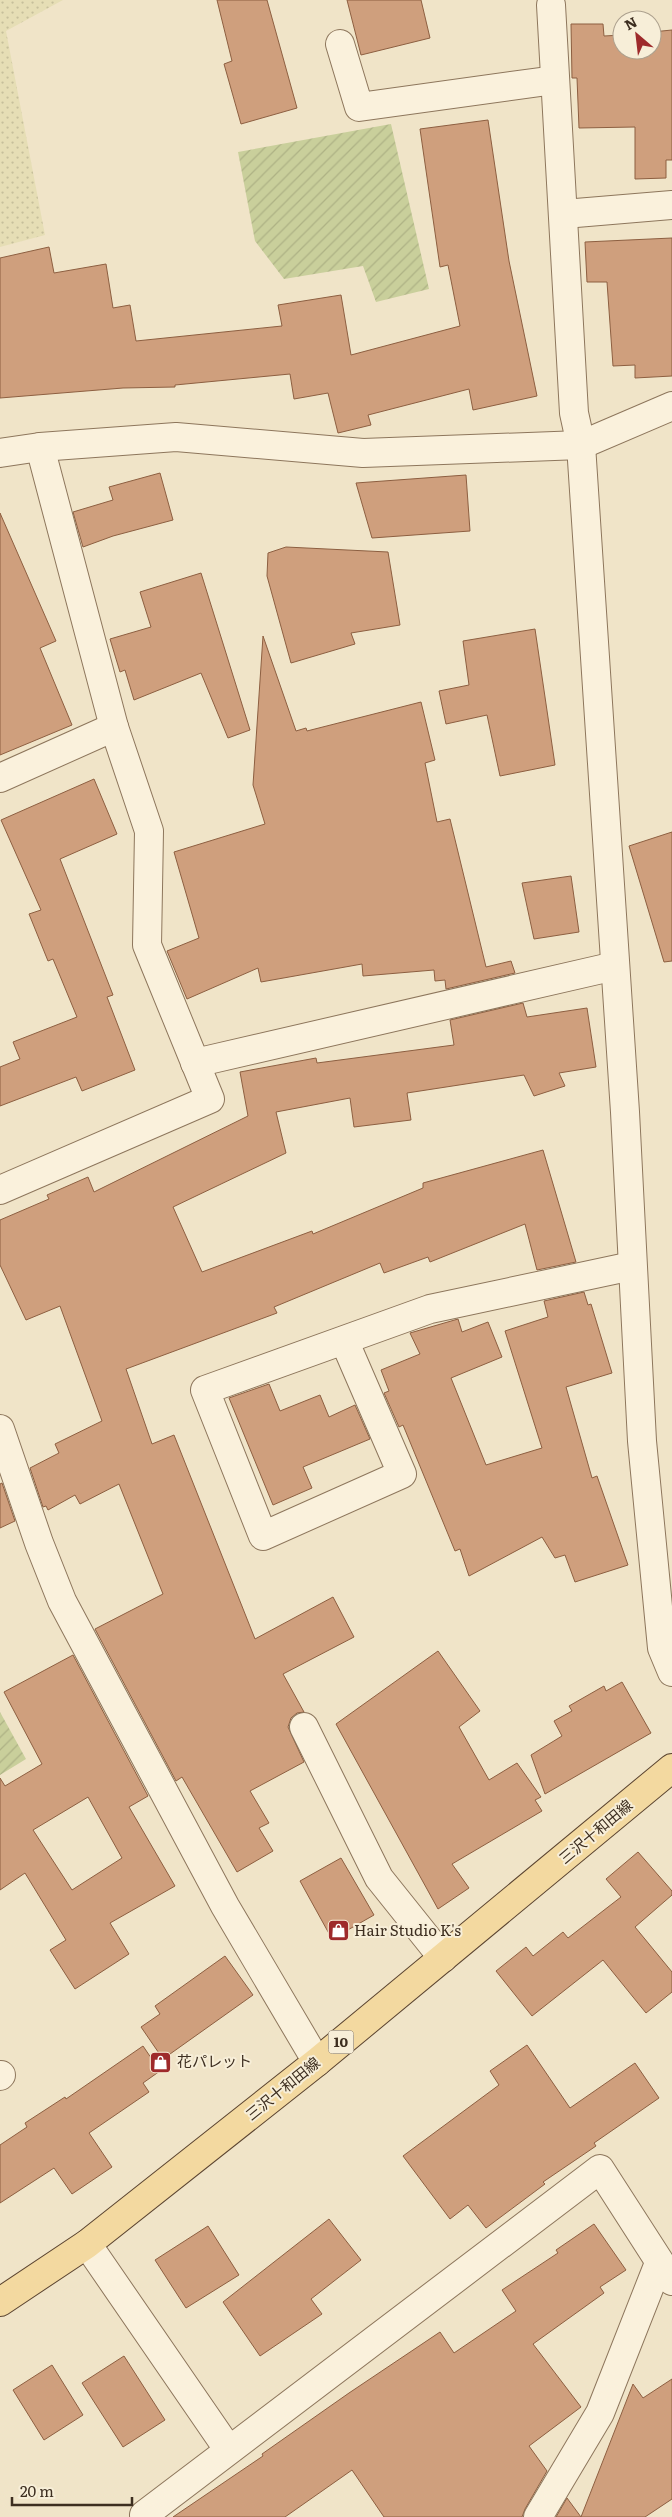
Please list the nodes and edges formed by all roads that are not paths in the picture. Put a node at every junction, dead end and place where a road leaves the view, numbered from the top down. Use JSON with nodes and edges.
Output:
{"nodes":[{"id":1,"x":551,"y":5,"type":"dead end"},
{"id":2,"x":340,"y":44,"type":"dead end"},
{"id":3,"x":555,"y":80,"type":"junction"},
{"id":4,"x":672,"y":205,"type":"edge"},
{"id":5,"x":564,"y":214,"type":"junction"},
{"id":6,"x":672,"y":406,"type":"edge"},
{"id":7,"x":581,"y":445,"type":"junction"},
{"id":8,"x":40,"y":447,"type":"junction"},
{"id":9,"x":0,"y":453,"type":"edge"},
{"id":10,"x":114,"y":727,"type":"junction"},
{"id":11,"x":0,"y":778,"type":"edge"},
{"id":12,"x":615,"y":966,"type":"junction"},
{"id":13,"x":195,"y":1062,"type":"junction"},
{"id":14,"x":0,"y":1190,"type":"edge"},
{"id":15,"x":632,"y":1266,"type":"junction"},
{"id":16,"x":344,"y":1340,"type":"junction"},
{"id":17,"x":0,"y":1429,"type":"edge"},
{"id":18,"x":672,"y":1672,"type":"edge"},
{"id":19,"x":304,"y":1727,"type":"dead end"},
{"id":20,"x":672,"y":1768,"type":"edge"},
{"id":21,"x":443,"y":1958,"type":"junction"},
{"id":22,"x":317,"y":2062,"type":"junction"},
{"id":23,"x":87,"y":2244,"type":"junction"},
{"id":24,"x":666,"y":2272,"type":"edge"},
{"id":25,"x":0,"y":2302,"type":"edge"},
{"id":26,"x":228,"y":2449,"type":"junction"},
{"id":27,"x":145,"y":2517,"type":"edge"},
{"id":28,"x":538,"y":2517,"type":"edge"}],
"edges":[{"from":1,"to":3,"type":"street"},
{"from":2,"to":3,"type":"street"},
{"from":3,"to":5,"type":"street"},
{"from":4,"to":5,"type":"street"},
{"from":5,"to":7,"type":"street"},
{"from":6,"to":7,"type":"street"},
{"from":7,"to":8,"type":"street"},
{"from":7,"to":12,"type":"street"},
{"from":8,"to":9,"type":"street"},
{"from":8,"to":10,"type":"street"},
{"from":10,"to":11,"type":"street"},
{"from":10,"to":13,"type":"street"},
{"from":12,"to":13,"type":"street"},
{"from":12,"to":15,"type":"street"},
{"from":13,"to":14,"type":"street"},
{"from":15,"to":16,"type":"street"},
{"from":15,"to":18,"type":"street"},
{"from":16,"to":16,"type":"street"},
{"from":17,"to":22,"type":"street"},
{"from":19,"to":21,"type":"street"},
{"from":20,"to":21,"type":"main road","name":"三沢十和田線","number":"10"},
{"from":21,"to":22,"type":"main road","name":"三沢十和田線","number":"10"},
{"from":22,"to":23,"type":"main road","name":"三沢十和田線","number":"10"},
{"from":23,"to":25,"type":"main road","name":"三沢十和田線","number":"10"},
{"from":23,"to":26,"type":"street"},
{"from":24,"to":26,"type":"street"},
{"from":24,"to":28,"type":"street"},
{"from":26,"to":27,"type":"street"}]}
